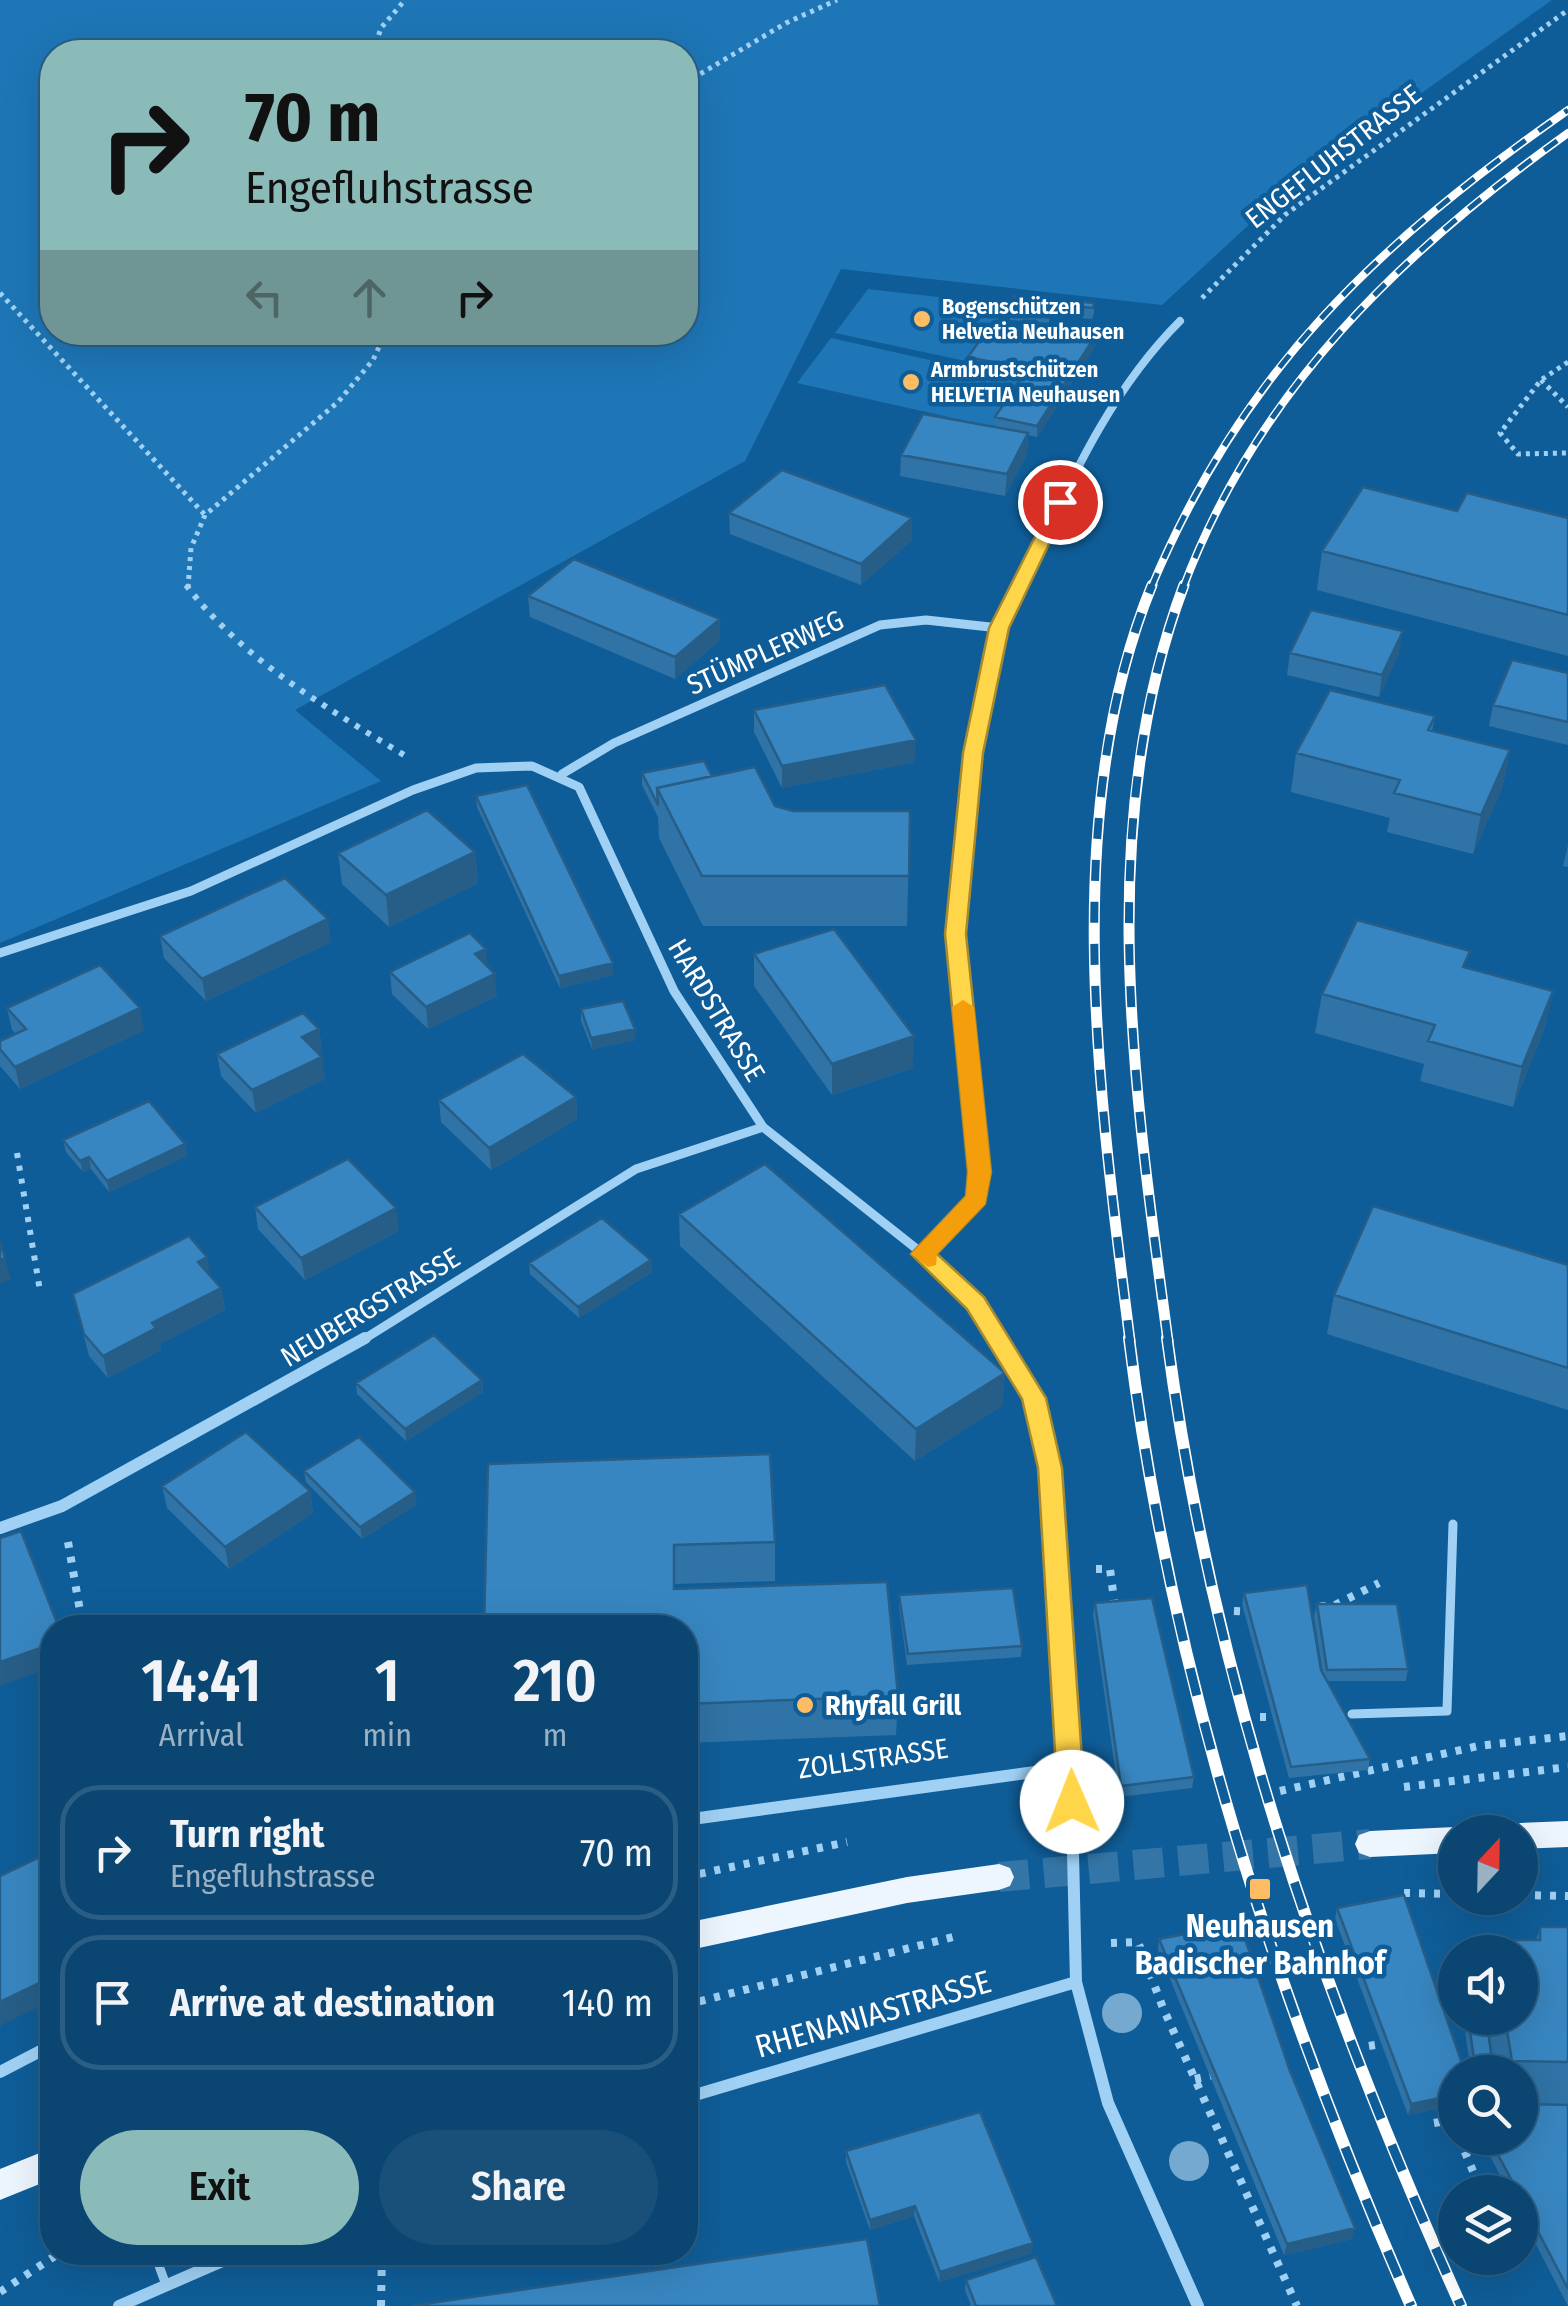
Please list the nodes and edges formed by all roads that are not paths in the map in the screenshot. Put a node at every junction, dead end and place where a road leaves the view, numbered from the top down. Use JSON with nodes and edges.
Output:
{"nodes":[{"id":1,"x":1180,"y":320,"type":"road end"},
{"id":2,"x":999,"y":628,"type":"junction"},
{"id":3,"x":562,"y":774,"type":"junction"},
{"id":4,"x":0,"y":953,"type":"edge"},
{"id":5,"x":762,"y":1128,"type":"junction"},
{"id":6,"x":923,"y":1254,"type":"junction"},
{"id":7,"x":1453,"y":1524,"type":"dead end"},
{"id":8,"x":0,"y":1528,"type":"edge"},
{"id":9,"x":1352,"y":1714,"type":"road end"},
{"id":10,"x":1072,"y":1767,"type":"junction"},
{"id":11,"x":698,"y":1818,"type":"edge"},
{"id":12,"x":1568,"y":1834,"type":"edge"},
{"id":13,"x":1538,"y":1835,"type":"edge"},
{"id":14,"x":1438,"y":1841,"type":"edge"},
{"id":15,"x":1370,"y":1844,"type":"tunnel mouth"},
{"id":16,"x":999,"y":1877,"type":"tunnel mouth"},
{"id":17,"x":698,"y":1935,"type":"edge"},
{"id":18,"x":1076,"y":1982,"type":"junction"},
{"id":19,"x":40,"y":2051,"type":"edge"},
{"id":20,"x":0,"y":2072,"type":"edge"},
{"id":21,"x":698,"y":2094,"type":"edge"},
{"id":22,"x":40,"y":2168,"type":"edge"},
{"id":23,"x":0,"y":2186,"type":"edge"},
{"id":24,"x":159,"y":2265,"type":"edge"},
{"id":25,"x":211,"y":2265,"type":"edge"},
{"id":26,"x":166,"y":2284,"type":"junction"},
{"id":27,"x":118,"y":2306,"type":"edge"},
{"id":28,"x":1198,"y":2306,"type":"edge"}],
"edges":[{"from":1,"to":2,"type":"street"},
{"from":2,"to":3,"type":"street","name":"STÜMPLERWEG"},
{"from":2,"to":6,"type":"street"},
{"from":3,"to":4,"type":"street"},
{"from":3,"to":5,"type":"street","name":"HARDSTRASSE"},
{"from":5,"to":6,"type":"street","name":"HARDSTRASSE"},
{"from":5,"to":8,"type":"street","name":"NEUBERGSTRASSE"},
{"from":6,"to":10,"type":"street","name":"HARDSTRASSE"},
{"from":7,"to":9,"type":"lane"},
{"from":10,"to":11,"type":"street","name":"ZOLLSTRASSE"},
{"from":10,"to":18,"type":"street","name":"HARDSTRASSE"},
{"from":12,"to":13,"type":"main road"},
{"from":14,"to":15,"type":"main road"},
{"from":16,"to":17,"type":"main road"},
{"from":18,"to":21,"type":"street","name":"RHENANIASTRASSE"},
{"from":18,"to":28,"type":"street","name":"HARDSTRASSE"},
{"from":19,"to":20,"type":"street"},
{"from":22,"to":23,"type":"main road"},
{"from":24,"to":26,"type":"lane"},
{"from":25,"to":26,"type":"street"},
{"from":26,"to":27,"type":"street"}]}
